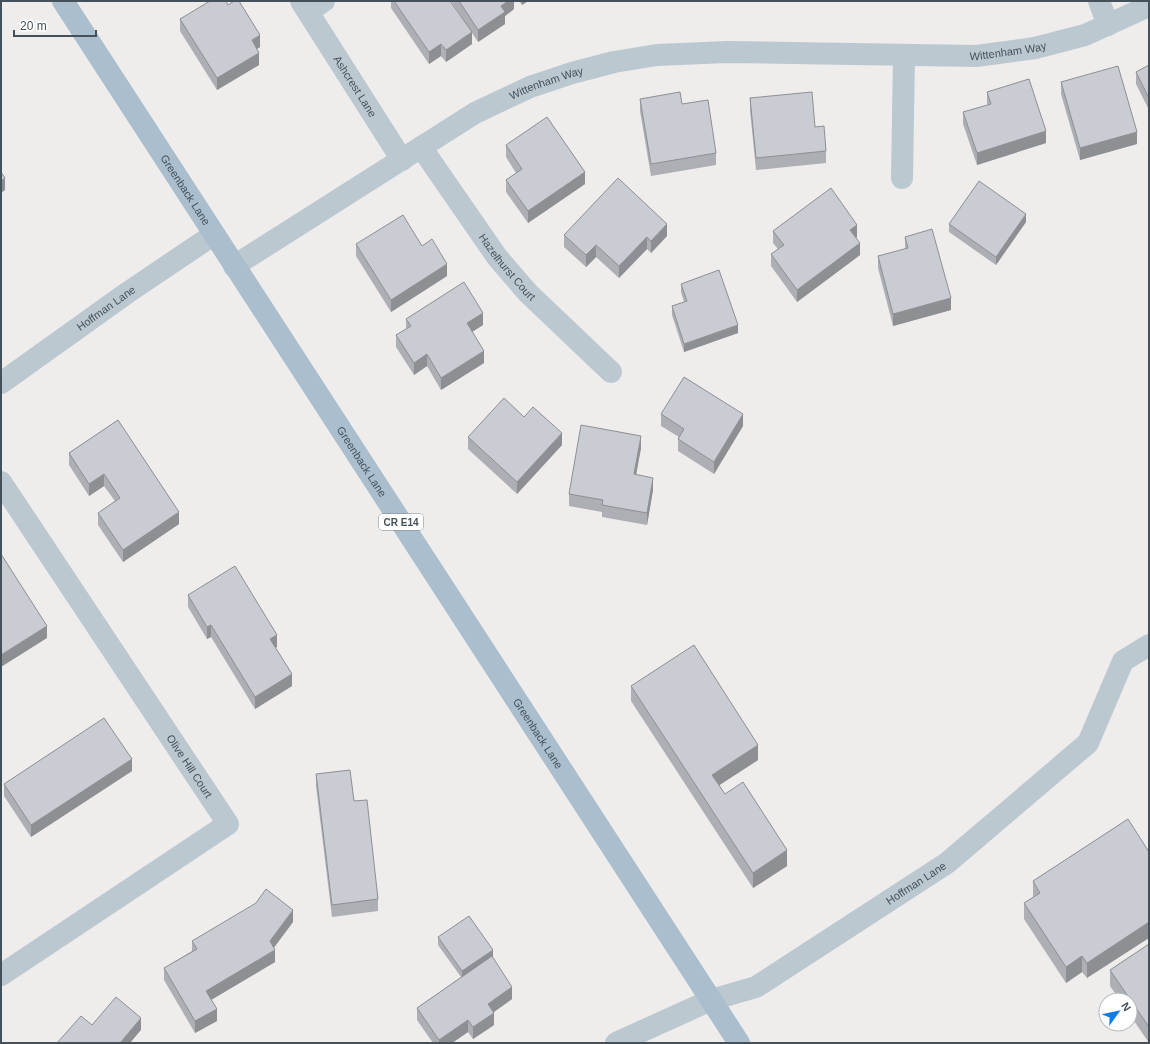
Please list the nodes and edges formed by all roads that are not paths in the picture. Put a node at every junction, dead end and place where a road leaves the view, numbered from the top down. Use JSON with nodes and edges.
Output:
{"nodes":[{"id":1,"x":63,"y":1,"type":"edge"},
{"id":2,"x":1099,"y":1,"type":"edge"},
{"id":3,"x":311,"y":5,"type":"edge"},
{"id":4,"x":1149,"y":6,"type":"edge"},
{"id":5,"x":1108,"y":25,"type":"junction"},
{"id":6,"x":904,"y":56,"type":"junction"},
{"id":7,"x":421,"y":146,"type":"junction"},
{"id":8,"x":402,"y":160,"type":"junction"},
{"id":9,"x":902,"y":178,"type":"dead end"},
{"id":10,"x":213,"y":235,"type":"junction"},
{"id":11,"x":234,"y":266,"type":"junction"},
{"id":12,"x":611,"y":372,"type":"dead end"},
{"id":13,"x":1,"y":383,"type":"edge"},
{"id":14,"x":1,"y":482,"type":"edge"},
{"id":15,"x":1149,"y":645,"type":"edge"},
{"id":16,"x":1,"y":975,"type":"edge"},
{"id":17,"x":711,"y":1000,"type":"junction"},
{"id":18,"x":616,"y":1043,"type":"edge"},
{"id":19,"x":739,"y":1043,"type":"edge"}],
"edges":[{"from":1,"to":10,"type":"main road","name":"Greenback Lane","number":"CR E14"},
{"from":2,"to":5,"type":"street"},
{"from":3,"to":8,"type":"street","name":"Ashcrest Lane"},
{"from":4,"to":5,"type":"street","name":"Wittenham Way"},
{"from":5,"to":6,"type":"street","name":"Wittenham Way"},
{"from":6,"to":7,"type":"street","name":"Wittenham Way"},
{"from":6,"to":9,"type":"street"},
{"from":7,"to":8,"type":"street","name":"Wittenham Way"},
{"from":7,"to":12,"type":"street","name":"Hazelhurst Court"},
{"from":8,"to":11,"type":"street","name":"Wittenham Way"},
{"from":10,"to":11,"type":"main road","name":"Greenback Lane","number":"CR E14"},
{"from":10,"to":13,"type":"street","name":"Hoffman Lane"},
{"from":11,"to":17,"type":"main road","name":"Greenback Lane","number":"CR E14"},
{"from":14,"to":16,"type":"street","name":"Olive Hill Court"},
{"from":15,"to":17,"type":"street","name":"Hoffman Lane"},
{"from":17,"to":18,"type":"street","name":"Hoffman Lane"},
{"from":17,"to":19,"type":"main road","name":"Greenback Lane","number":"CR E14"}]}
